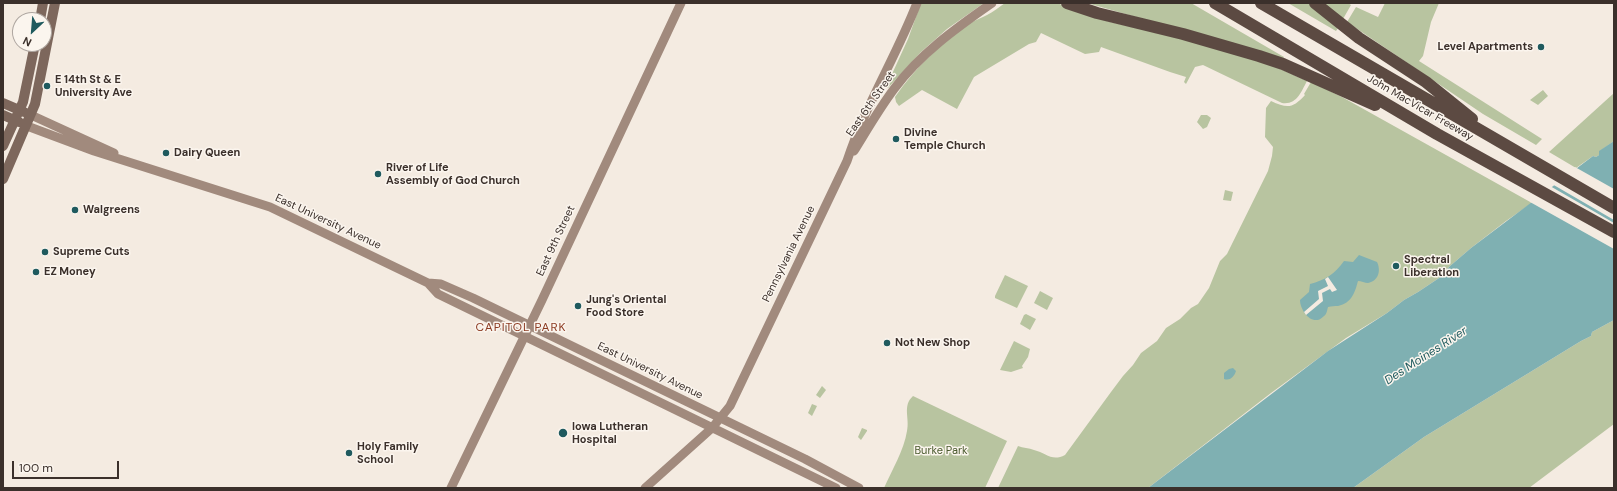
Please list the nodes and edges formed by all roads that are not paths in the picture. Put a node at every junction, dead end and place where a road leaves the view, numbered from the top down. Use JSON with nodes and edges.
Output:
{"nodes":[{"id":1,"x":55,"y":3,"type":"edge"},
{"id":2,"x":681,"y":3,"type":"edge"},
{"id":3,"x":917,"y":3,"type":"edge"},
{"id":4,"x":992,"y":3,"type":"edge"},
{"id":5,"x":1067,"y":3,"type":"edge"},
{"id":6,"x":1215,"y":3,"type":"edge"},
{"id":7,"x":1261,"y":3,"type":"edge"},
{"id":8,"x":1315,"y":3,"type":"edge"},
{"id":9,"x":33,"y":52,"type":"edge"},
{"id":10,"x":3,"y":103,"type":"edge"},
{"id":11,"x":19,"y":109,"type":"junction"},
{"id":12,"x":3,"y":115,"type":"edge"},
{"id":13,"x":31,"y":115,"type":"junction"},
{"id":14,"x":14,"y":120,"type":"junction"},
{"id":15,"x":27,"y":126,"type":"junction"},
{"id":16,"x":1437,"y":134,"type":"junction"},
{"id":17,"x":1504,"y":144,"type":"junction"},
{"id":18,"x":3,"y":146,"type":"edge"},
{"id":19,"x":847,"y":161,"type":"junction"},
{"id":20,"x":146,"y":168,"type":"junction"},
{"id":21,"x":3,"y":179,"type":"edge"},
{"id":22,"x":1571,"y":183,"type":"junction"},
{"id":23,"x":1614,"y":200,"type":"edge"},
{"id":24,"x":1614,"y":208,"type":"edge"},
{"id":25,"x":1614,"y":232,"type":"edge"},
{"id":26,"x":428,"y":283,"type":"junction"},
{"id":27,"x":529,"y":325,"type":"junction"},
{"id":28,"x":524,"y":336,"type":"junction"},
{"id":29,"x":721,"y":419,"type":"junction"},
{"id":30,"x":712,"y":428,"type":"junction"},
{"id":31,"x":450,"y":488,"type":"edge"},
{"id":32,"x":645,"y":488,"type":"edge"},
{"id":33,"x":836,"y":488,"type":"edge"},
{"id":34,"x":859,"y":488,"type":"edge"}],
"edges":[{"from":1,"to":13,"type":"main road"},
{"from":2,"to":27,"type":"main road","name":"East 9th Street"},
{"from":3,"to":19,"type":"main road","name":"Pennsylvania Avenue"},
{"from":4,"to":19,"type":"main road","name":"East 6th Street"},
{"from":5,"to":16,"type":"highway"},
{"from":6,"to":16,"type":"highway","name":"John MacVicar Freeway"},
{"from":7,"to":17,"type":"highway","name":"John MacVicar Freeway"},
{"from":8,"to":17,"type":"highway"},
{"from":9,"to":11,"type":"main road"},
{"from":10,"to":11,"type":"main road","name":"East University Avenue"},
{"from":11,"to":13,"type":"main road","name":"East University Avenue"},
{"from":11,"to":14,"type":"main road"},
{"from":12,"to":14,"type":"main road","name":"East University Avenue"},
{"from":13,"to":15,"type":"main road"},
{"from":13,"to":20,"type":"main road","name":"East University Avenue"},
{"from":14,"to":15,"type":"main road","name":"East University Avenue"},
{"from":14,"to":18,"type":"main road"},
{"from":15,"to":20,"type":"main road","name":"East University Avenue"},
{"from":15,"to":21,"type":"main road"},
{"from":16,"to":25,"type":"highway","name":"John MacVicar Freeway"},
{"from":17,"to":22,"type":"highway","name":"John MacVicar Freeway"},
{"from":19,"to":29,"type":"main road","name":"Pennsylvania Avenue"},
{"from":20,"to":26,"type":"main road","name":"East University Avenue"},
{"from":22,"to":23,"type":"highway"},
{"from":22,"to":24,"type":"highway","name":"John MacVicar Freeway"},
{"from":26,"to":27,"type":"main road","name":"East University Avenue"},
{"from":26,"to":28,"type":"main road","name":"East University Avenue"},
{"from":27,"to":28,"type":"main road","name":"East 9th Street"},
{"from":27,"to":29,"type":"main road","name":"East University Avenue"},
{"from":28,"to":30,"type":"main road","name":"East University Avenue"},
{"from":28,"to":31,"type":"main road","name":"East 9th Street"},
{"from":29,"to":30,"type":"main road","name":"Pennsylvania Avenue"},
{"from":29,"to":34,"type":"main road","name":"East University Avenue"},
{"from":30,"to":32,"type":"main road","name":"Pennsylvania Avenue"},
{"from":30,"to":33,"type":"main road","name":"East University Avenue"}]}
